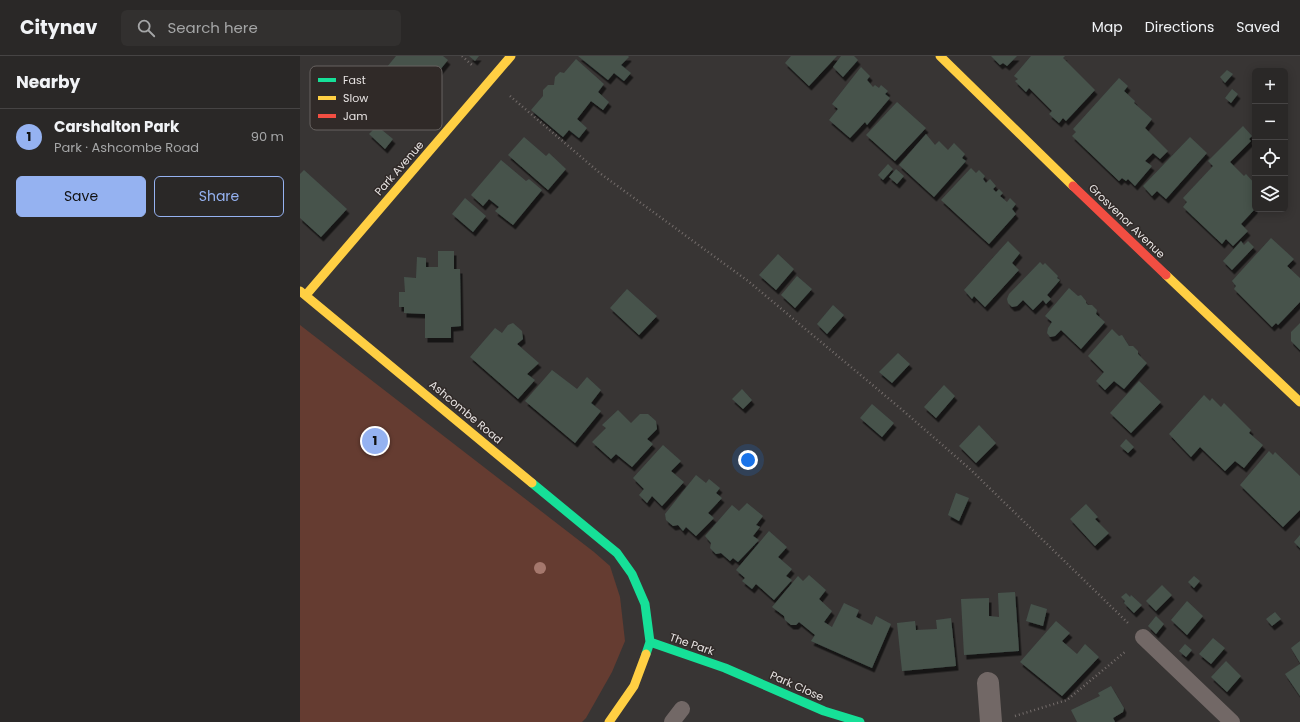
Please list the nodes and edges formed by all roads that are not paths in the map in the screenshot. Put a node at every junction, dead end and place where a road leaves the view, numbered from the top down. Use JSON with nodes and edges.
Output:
{"nodes":[{"id":1,"x":511,"y":56,"type":"edge"},
{"id":2,"x":940,"y":56,"type":"edge"},
{"id":3,"x":303,"y":293,"type":"edge"},
{"id":4,"x":1300,"y":402,"type":"edge"},
{"id":5,"x":1143,"y":638,"type":"road end"},
{"id":6,"x":650,"y":642,"type":"junction"},
{"id":7,"x":725,"y":668,"type":"joint"},
{"id":8,"x":988,"y":683,"type":"dead end"},
{"id":9,"x":682,"y":709,"type":"dead end"},
{"id":10,"x":1001,"y":720,"type":"edge"},
{"id":11,"x":609,"y":722,"type":"edge"},
{"id":12,"x":672,"y":722,"type":"edge"},
{"id":13,"x":860,"y":722,"type":"edge"},
{"id":14,"x":1232,"y":722,"type":"edge"}],
"edges":[{"from":1,"to":3,"type":"street","name":"Park Avenue"},
{"from":2,"to":4,"type":"street","name":"Grosvenor Avenue"},
{"from":3,"to":6,"type":"street","name":"Ashcombe Road"},
{"from":5,"to":14,"type":"lane"},
{"from":6,"to":7,"type":"street","name":"The Park"},
{"from":6,"to":11,"type":"street"},
{"from":7,"to":13,"type":"street","name":"Park Close"},
{"from":8,"to":10,"type":"street"},
{"from":9,"to":12,"type":"lane"}]}
